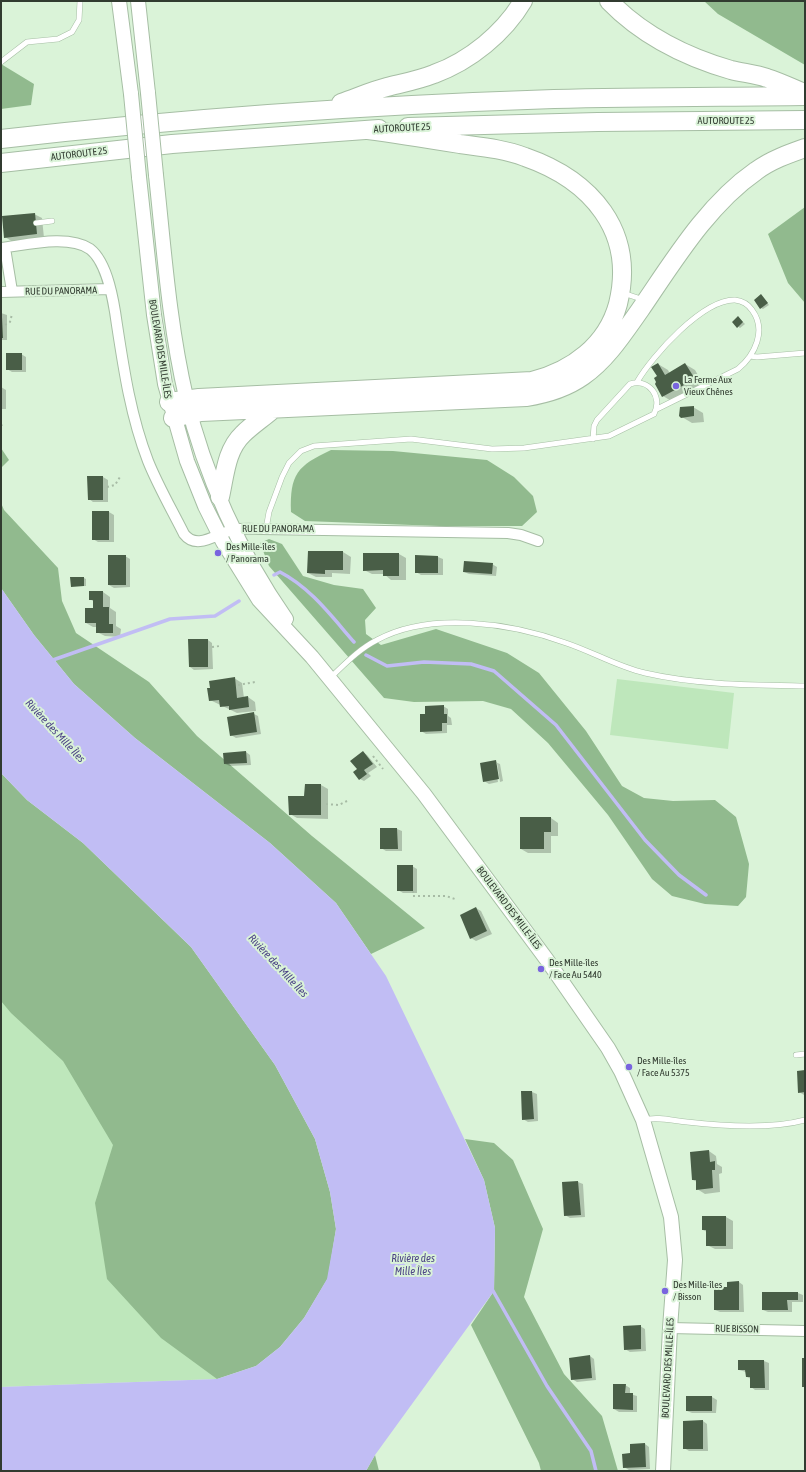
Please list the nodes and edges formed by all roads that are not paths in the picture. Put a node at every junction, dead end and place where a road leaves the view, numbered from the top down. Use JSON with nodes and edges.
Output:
{"nodes":[{"id":1,"x":80,"y":1,"type":"edge"},
{"id":2,"x":120,"y":1,"type":"edge"},
{"id":3,"x":138,"y":1,"type":"edge"},
{"id":4,"x":522,"y":1,"type":"edge"},
{"id":5,"x":609,"y":1,"type":"edge"},
{"id":6,"x":1,"y":62,"type":"edge"},
{"id":7,"x":805,"y":93,"type":"edge"},
{"id":8,"x":805,"y":96,"type":"edge"},
{"id":9,"x":321,"y":110,"type":"junction"},
{"id":10,"x":805,"y":120,"type":"edge"},
{"id":11,"x":368,"y":130,"type":"junction"},
{"id":12,"x":1,"y":138,"type":"edge"},
{"id":13,"x":805,"y":148,"type":"edge"},
{"id":14,"x":1,"y":163,"type":"edge"},
{"id":15,"x":52,"y":221,"type":"dead end"},
{"id":16,"x":36,"y":223,"type":"dead end"},
{"id":17,"x":3,"y":248,"type":"edge"},
{"id":18,"x":110,"y":290,"type":"junction"},
{"id":19,"x":12,"y":291,"type":"junction"},
{"id":20,"x":1,"y":292,"type":"edge"},
{"id":21,"x":620,"y":293,"type":"junction"},
{"id":22,"x":646,"y":301,"type":"junction"},
{"id":23,"x":805,"y":353,"type":"edge"},
{"id":24,"x":750,"y":356,"type":"junction"},
{"id":25,"x":637,"y":382,"type":"junction"},
{"id":26,"x":180,"y":408,"type":"junction"},
{"id":27,"x":657,"y":409,"type":"junction"},
{"id":28,"x":272,"y":410,"type":"junction"},
{"id":29,"x":593,"y":439,"type":"junction"},
{"id":30,"x":220,"y":497,"type":"junction"},
{"id":31,"x":266,"y":529,"type":"junction"},
{"id":32,"x":234,"y":530,"type":"junction"},
{"id":33,"x":219,"y":535,"type":"junction"},
{"id":34,"x":538,"y":541,"type":"dead end"},
{"id":35,"x":312,"y":657,"type":"junction"},
{"id":36,"x":330,"y":679,"type":"junction"},
{"id":37,"x":805,"y":686,"type":"edge"},
{"id":38,"x":805,"y":1054,"type":"edge"},
{"id":39,"x":796,"y":1055,"type":"dead end"},
{"id":40,"x":643,"y":1120,"type":"junction"},
{"id":41,"x":805,"y":1120,"type":"edge"},
{"id":42,"x":670,"y":1328,"type":"junction"},
{"id":43,"x":805,"y":1331,"type":"edge"},
{"id":44,"x":663,"y":1471,"type":"edge"}],
"edges":[{"from":1,"to":6,"type":"lane"},
{"from":2,"to":26,"type":"street","name":"BOULEVARD DES MILLE-ÎLES","bridge":true},
{"from":3,"to":26,"type":"street","name":"BOULEVARD DES MILLE-ÎLES","bridge":true},
{"from":4,"to":9,"type":"highway"},
{"from":5,"to":7,"type":"highway"},
{"from":8,"to":9,"type":"highway"},
{"from":9,"to":12,"type":"highway"},
{"from":10,"to":11,"type":"highway","name":"AUTOROUTE 25"},
{"from":11,"to":14,"type":"highway","name":"AUTOROUTE 25"},
{"from":11,"to":21,"type":"highway"},
{"from":13,"to":22,"type":"highway"},
{"from":15,"to":16,"type":"lane"},
{"from":17,"to":18,"type":"street","name":"RUE DU PANORAMA"},
{"from":17,"to":19,"type":"street","name":"RUE DU PANORAMA"},
{"from":18,"to":19,"type":"street","name":"RUE DU PANORAMA"},
{"from":18,"to":33,"type":"street","name":"RUE DU PANORAMA"},
{"from":19,"to":20,"type":"street","name":"RUE DU PANORAMA"},
{"from":21,"to":22,"type":"lane"},
{"from":21,"to":26,"type":"highway"},
{"from":22,"to":28,"type":"highway"},
{"from":23,"to":24,"type":"lane"},
{"from":24,"to":25,"type":"lane"},
{"from":24,"to":27,"type":"lane"},
{"from":25,"to":27,"type":"lane"},
{"from":25,"to":29,"type":"lane"},
{"from":26,"to":28,"type":"highway"},
{"from":26,"to":30,"type":"street","name":"BOULEVARD DES MILLE-ÎLES"},
{"from":26,"to":33,"type":"street","name":"BOULEVARD DES MILLE-ÎLES"},
{"from":27,"to":29,"type":"lane"},
{"from":28,"to":30,"type":"highway"},
{"from":29,"to":31,"type":"lane"},
{"from":30,"to":32,"type":"street","name":"BOULEVARD DES MILLE-ÎLES"},
{"from":31,"to":32,"type":"street","name":"RUE DU PANORAMA"},
{"from":31,"to":34,"type":"street","name":"RUE DU PANORAMA"},
{"from":32,"to":33,"type":"street","name":"RUE DU PANORAMA"},
{"from":32,"to":35,"type":"street","name":"BOULEVARD DES MILLE-ÎLES"},
{"from":33,"to":35,"type":"street","name":"BOULEVARD DES MILLE-ÎLES"},
{"from":35,"to":36,"type":"street","name":"BOULEVARD DES MILLE-ÎLES"},
{"from":36,"to":37,"type":"lane"},
{"from":36,"to":40,"type":"street","name":"BOULEVARD DES MILLE-ÎLES"},
{"from":38,"to":39,"type":"lane"},
{"from":40,"to":41,"type":"lane"},
{"from":40,"to":42,"type":"street","name":"BOULEVARD DES MILLE-ÎLES"},
{"from":42,"to":43,"type":"street","name":"RUE BISSON"},
{"from":42,"to":44,"type":"street","name":"BOULEVARD DES MILLE-ÎLES"}]}
